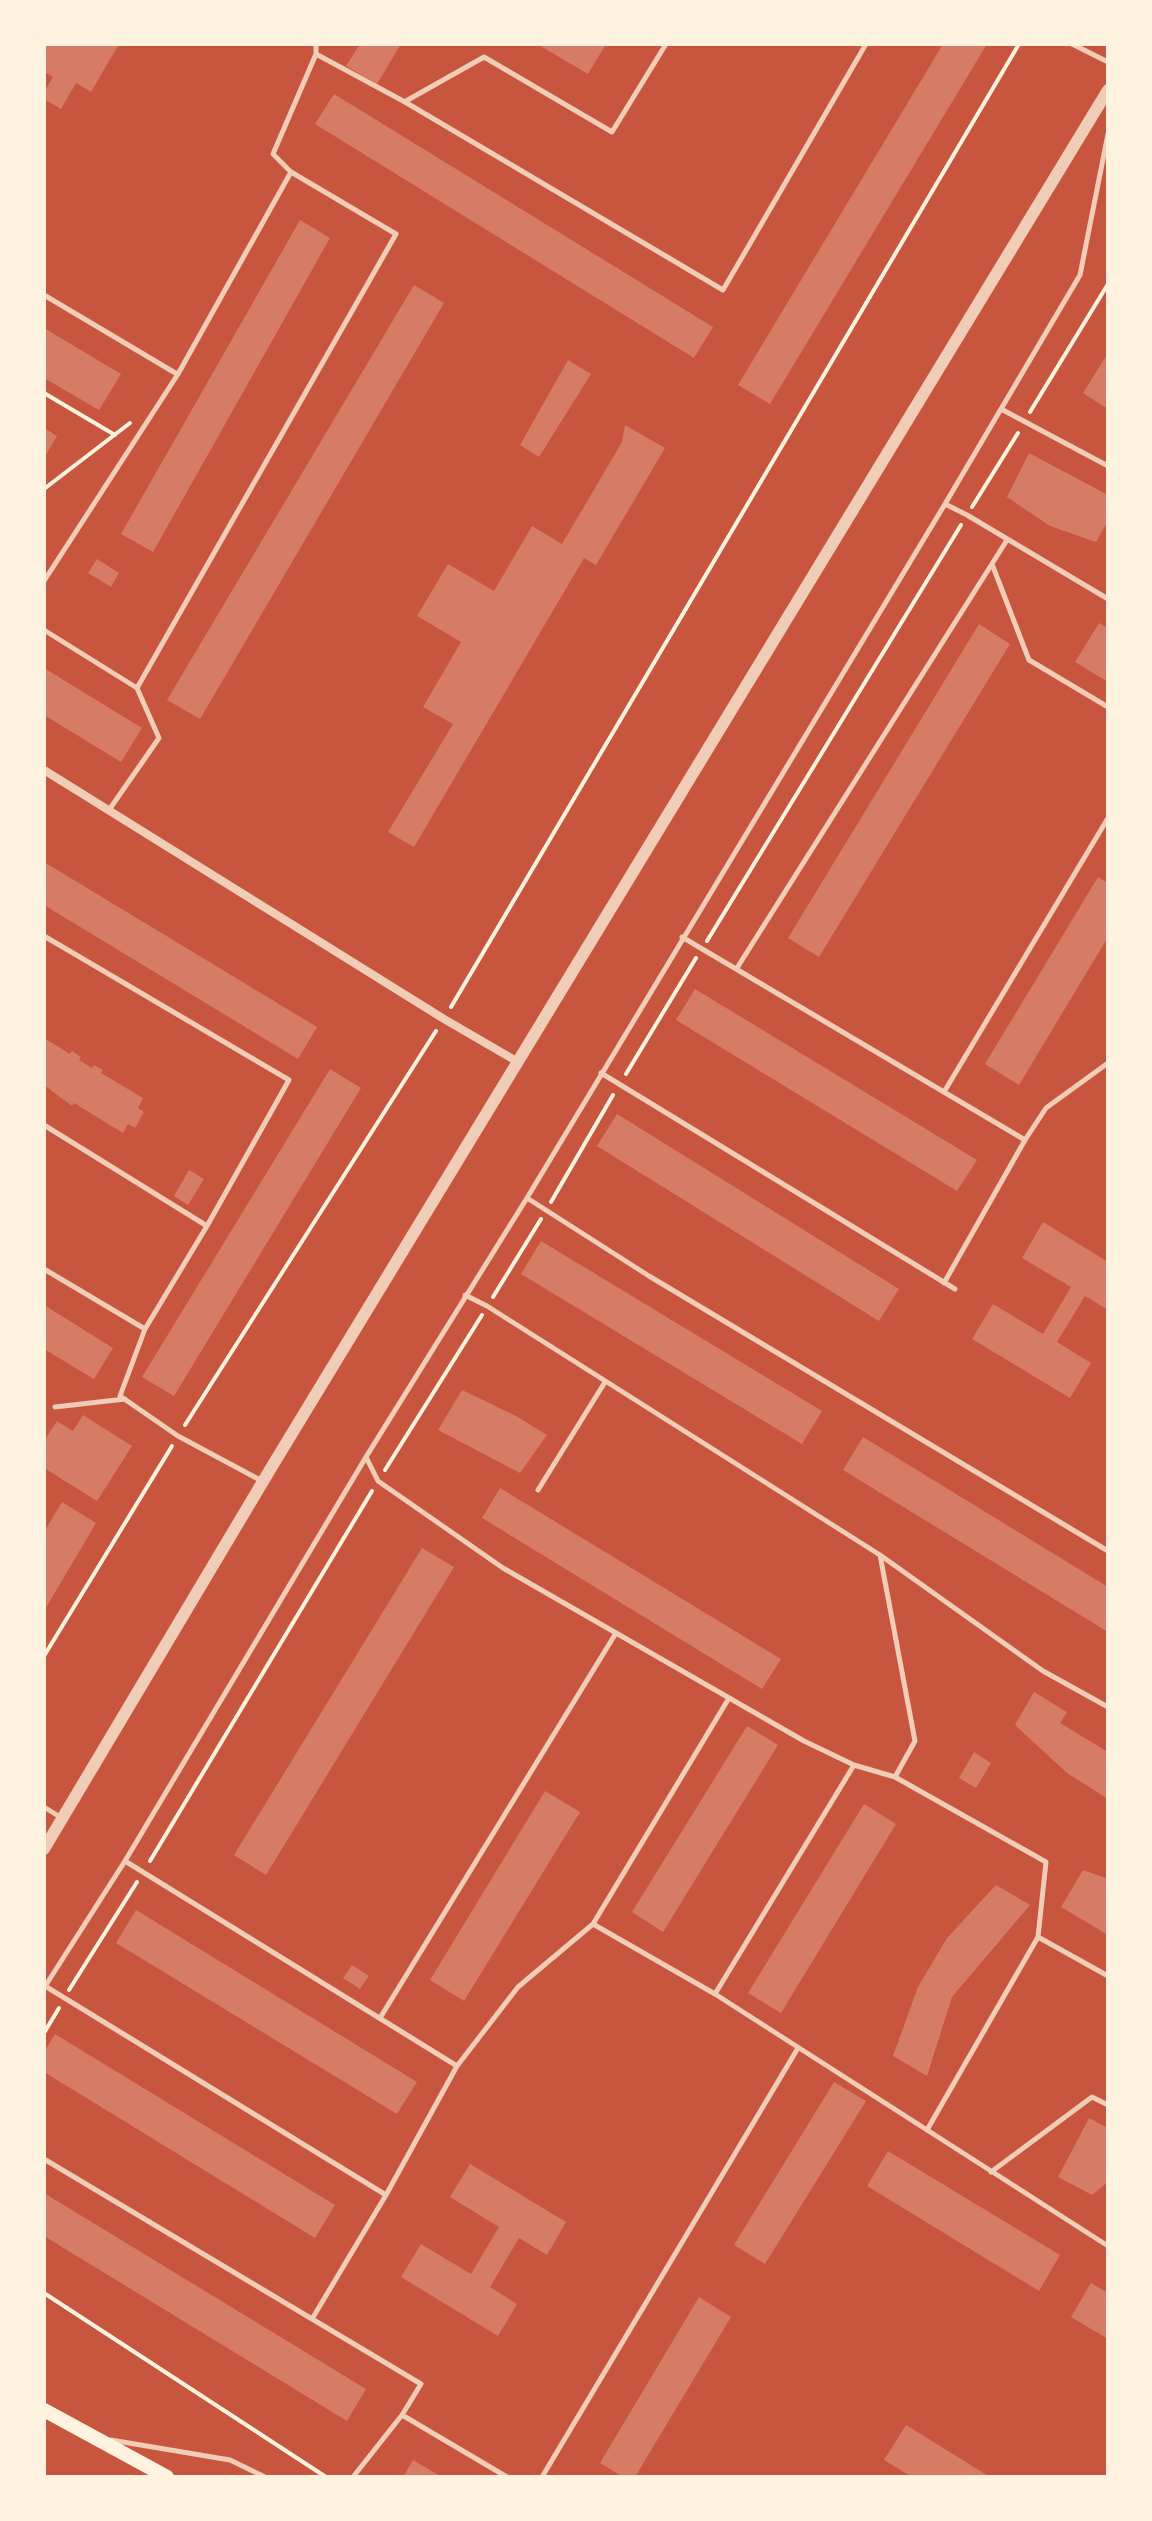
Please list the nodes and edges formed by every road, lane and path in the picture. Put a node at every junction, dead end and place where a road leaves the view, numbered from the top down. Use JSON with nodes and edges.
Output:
{"nodes":[{"id":1,"x":316,"y":44,"type":"edge"},
{"id":2,"x":666,"y":44,"type":"edge"},
{"id":3,"x":866,"y":44,"type":"edge"},
{"id":4,"x":1019,"y":44,"type":"edge"},
{"id":5,"x":1072,"y":44,"type":"edge"},
{"id":6,"x":316,"y":54,"type":"junction"},
{"id":7,"x":1108,"y":62,"type":"edge"},
{"id":8,"x":1108,"y":90,"type":"edge"},
{"id":9,"x":405,"y":102,"type":"junction"},
{"id":10,"x":1108,"y":134,"type":"edge"},
{"id":11,"x":291,"y":172,"type":"junction"},
{"id":12,"x":1108,"y":284,"type":"edge"},
{"id":13,"x":44,"y":295,"type":"edge"},
{"id":14,"x":178,"y":374,"type":"junction"},
{"id":15,"x":44,"y":393,"type":"edge"},
{"id":16,"x":161,"y":400,"type":"junction"},
{"id":17,"x":1001,"y":409,"type":"junction"},
{"id":18,"x":1024,"y":422,"type":"junction"},
{"id":19,"x":115,"y":435,"type":"junction"},
{"id":20,"x":1108,"y":466,"type":"edge"},
{"id":21,"x":44,"y":489,"type":"edge"},
{"id":22,"x":945,"y":504,"type":"junction"},
{"id":23,"x":967,"y":515,"type":"junction"},
{"id":24,"x":1007,"y":540,"type":"junction"},
{"id":25,"x":991,"y":563,"type":"junction"},
{"id":26,"x":44,"y":581,"type":"edge"},
{"id":27,"x":1108,"y":599,"type":"edge"},
{"id":28,"x":44,"y":630,"type":"edge"},
{"id":29,"x":137,"y":688,"type":"junction"},
{"id":30,"x":1108,"y":707,"type":"edge"},
{"id":31,"x":44,"y":770,"type":"edge"},
{"id":32,"x":109,"y":810,"type":"junction"},
{"id":33,"x":1108,"y":818,"type":"edge"},
{"id":34,"x":44,"y":936,"type":"edge"},
{"id":35,"x":682,"y":937,"type":"junction"},
{"id":36,"x":703,"y":948,"type":"junction"},
{"id":37,"x":737,"y":968,"type":"junction"},
{"id":38,"x":444,"y":1019,"type":"junction"},
{"id":39,"x":518,"y":1062,"type":"junction"},
{"id":40,"x":1108,"y":1063,"type":"edge"},
{"id":41,"x":601,"y":1073,"type":"junction"},
{"id":42,"x":620,"y":1084,"type":"junction"},
{"id":43,"x":944,"y":1092,"type":"junction"},
{"id":44,"x":44,"y":1125,"type":"edge"},
{"id":45,"x":1025,"y":1140,"type":"junction"},
{"id":46,"x":527,"y":1198,"type":"junction"},
{"id":47,"x":545,"y":1211,"type":"junction"},
{"id":48,"x":207,"y":1226,"type":"junction"},
{"id":49,"x":44,"y":1269,"type":"edge"},
{"id":50,"x":944,"y":1283,"type":"junction"},
{"id":51,"x":955,"y":1289,"type":"dead end"},
{"id":52,"x":465,"y":1295,"type":"junction"},
{"id":53,"x":487,"y":1306,"type":"junction"},
{"id":54,"x":145,"y":1329,"type":"junction"},
{"id":55,"x":605,"y":1382,"type":"junction"},
{"id":56,"x":125,"y":1399,"type":"junction"},
{"id":57,"x":55,"y":1407,"type":"dead end"},
{"id":58,"x":178,"y":1436,"type":"junction"},
{"id":59,"x":366,"y":1457,"type":"junction"},
{"id":60,"x":378,"y":1481,"type":"junction"},
{"id":61,"x":263,"y":1482,"type":"junction"},
{"id":62,"x":538,"y":1490,"type":"dead end"},
{"id":63,"x":1107,"y":1549,"type":"edge"},
{"id":64,"x":880,"y":1555,"type":"junction"},
{"id":65,"x":616,"y":1633,"type":"junction"},
{"id":66,"x":44,"y":1656,"type":"edge"},
{"id":67,"x":729,"y":1698,"type":"junction"},
{"id":68,"x":1108,"y":1707,"type":"edge"},
{"id":69,"x":854,"y":1765,"type":"junction"},
{"id":70,"x":895,"y":1777,"type":"junction"},
{"id":71,"x":44,"y":1807,"type":"edge"},
{"id":72,"x":62,"y":1818,"type":"junction"},
{"id":73,"x":44,"y":1849,"type":"edge"},
{"id":74,"x":125,"y":1861,"type":"junction"},
{"id":75,"x":143,"y":1872,"type":"junction"},
{"id":76,"x":593,"y":1924,"type":"junction"},
{"id":77,"x":1038,"y":1937,"type":"junction"},
{"id":78,"x":1108,"y":1976,"type":"edge"},
{"id":79,"x":45,"y":1987,"type":"edge"},
{"id":80,"x":715,"y":1994,"type":"junction"},
{"id":81,"x":63,"y":1999,"type":"junction"},
{"id":82,"x":380,"y":2018,"type":"junction"},
{"id":83,"x":44,"y":2033,"type":"edge"},
{"id":84,"x":798,"y":2048,"type":"junction"},
{"id":85,"x":457,"y":2066,"type":"junction"},
{"id":86,"x":1108,"y":2105,"type":"edge"},
{"id":87,"x":927,"y":2130,"type":"junction"},
{"id":88,"x":44,"y":2159,"type":"edge"},
{"id":89,"x":991,"y":2172,"type":"junction"},
{"id":90,"x":386,"y":2195,"type":"junction"},
{"id":91,"x":1108,"y":2246,"type":"edge"},
{"id":92,"x":44,"y":2293,"type":"edge"},
{"id":93,"x":312,"y":2319,"type":"junction"},
{"id":94,"x":44,"y":2410,"type":"edge"},
{"id":95,"x":402,"y":2415,"type":"junction"},
{"id":96,"x":91,"y":2437,"type":"junction"},
{"id":97,"x":167,"y":2477,"type":"edge"},
{"id":98,"x":265,"y":2477,"type":"edge"},
{"id":99,"x":326,"y":2477,"type":"edge"},
{"id":100,"x":353,"y":2477,"type":"edge"},
{"id":101,"x":507,"y":2477,"type":"edge"},
{"id":102,"x":542,"y":2477,"type":"edge"}],
"edges":[{"from":1,"to":6,"type":"lane"},
{"from":2,"to":9,"type":"lane"},
{"from":3,"to":9,"type":"lane"},
{"from":4,"to":38,"type":"path"},
{"from":5,"to":7,"type":"lane"},
{"from":6,"to":9,"type":"lane"},
{"from":6,"to":11,"type":"lane"},
{"from":8,"to":39,"type":"street"},
{"from":10,"to":17,"type":"lane"},
{"from":11,"to":14,"type":"lane"},
{"from":11,"to":29,"type":"lane"},
{"from":12,"to":18,"type":"path"},
{"from":13,"to":14,"type":"lane"},
{"from":14,"to":16,"type":"lane"},
{"from":15,"to":19,"type":"path"},
{"from":16,"to":19,"type":"path"},
{"from":16,"to":26,"type":"lane"},
{"from":17,"to":18,"type":"lane"},
{"from":17,"to":22,"type":"lane"},
{"from":18,"to":20,"type":"lane"},
{"from":18,"to":23,"type":"path"},
{"from":19,"to":21,"type":"path"},
{"from":22,"to":23,"type":"lane"},
{"from":22,"to":35,"type":"lane"},
{"from":23,"to":24,"type":"lane"},
{"from":23,"to":36,"type":"path"},
{"from":24,"to":25,"type":"lane"},
{"from":24,"to":27,"type":"lane"},
{"from":25,"to":30,"type":"lane"},
{"from":25,"to":37,"type":"lane"},
{"from":28,"to":29,"type":"lane"},
{"from":29,"to":32,"type":"lane"},
{"from":31,"to":32,"type":"street"},
{"from":32,"to":38,"type":"street"},
{"from":33,"to":43,"type":"lane"},
{"from":34,"to":48,"type":"lane"},
{"from":35,"to":36,"type":"lane"},
{"from":35,"to":41,"type":"lane"},
{"from":36,"to":37,"type":"lane"},
{"from":36,"to":42,"type":"path"},
{"from":37,"to":43,"type":"lane"},
{"from":38,"to":39,"type":"street"},
{"from":38,"to":58,"type":"path"},
{"from":39,"to":61,"type":"street"},
{"from":40,"to":45,"type":"lane"},
{"from":41,"to":42,"type":"lane"},
{"from":41,"to":46,"type":"lane"},
{"from":42,"to":47,"type":"path"},
{"from":42,"to":50,"type":"lane"},
{"from":43,"to":45,"type":"lane"},
{"from":44,"to":48,"type":"lane"},
{"from":45,"to":50,"type":"lane"},
{"from":46,"to":47,"type":"lane"},
{"from":46,"to":52,"type":"lane"},
{"from":47,"to":53,"type":"path"},
{"from":47,"to":63,"type":"lane"},
{"from":48,"to":54,"type":"lane"},
{"from":49,"to":54,"type":"lane"},
{"from":50,"to":51,"type":"lane"},
{"from":52,"to":53,"type":"lane"},
{"from":52,"to":59,"type":"lane"},
{"from":53,"to":55,"type":"lane"},
{"from":53,"to":60,"type":"path"},
{"from":54,"to":56,"type":"lane"},
{"from":55,"to":62,"type":"lane"},
{"from":55,"to":64,"type":"lane"},
{"from":56,"to":57,"type":"lane"},
{"from":56,"to":58,"type":"lane"},
{"from":58,"to":61,"type":"lane"},
{"from":58,"to":66,"type":"path"},
{"from":59,"to":60,"type":"lane"},
{"from":59,"to":74,"type":"lane"},
{"from":60,"to":65,"type":"lane"},
{"from":60,"to":75,"type":"path"},
{"from":61,"to":72,"type":"street"},
{"from":64,"to":68,"type":"lane"},
{"from":64,"to":70,"type":"lane"},
{"from":65,"to":67,"type":"lane"},
{"from":65,"to":82,"type":"lane"},
{"from":67,"to":69,"type":"lane"},
{"from":67,"to":76,"type":"lane"},
{"from":69,"to":70,"type":"lane"},
{"from":69,"to":80,"type":"lane"},
{"from":70,"to":77,"type":"lane"},
{"from":71,"to":72,"type":"lane"},
{"from":72,"to":73,"type":"street"},
{"from":74,"to":75,"type":"lane"},
{"from":74,"to":79,"type":"lane"},
{"from":75,"to":81,"type":"path"},
{"from":75,"to":82,"type":"lane"},
{"from":76,"to":80,"type":"lane"},
{"from":76,"to":85,"type":"lane"},
{"from":77,"to":78,"type":"lane"},
{"from":77,"to":87,"type":"lane"},
{"from":79,"to":81,"type":"lane"},
{"from":80,"to":84,"type":"lane"},
{"from":81,"to":83,"type":"path"},
{"from":81,"to":90,"type":"lane"},
{"from":82,"to":85,"type":"lane"},
{"from":84,"to":87,"type":"lane"},
{"from":84,"to":102,"type":"lane"},
{"from":85,"to":90,"type":"lane"},
{"from":86,"to":89,"type":"lane"},
{"from":87,"to":89,"type":"lane"},
{"from":88,"to":93,"type":"lane"},
{"from":89,"to":91,"type":"lane"},
{"from":90,"to":93,"type":"lane"},
{"from":92,"to":99,"type":"path"},
{"from":93,"to":95,"type":"lane"},
{"from":94,"to":96,"type":"main road"},
{"from":95,"to":100,"type":"lane"},
{"from":95,"to":101,"type":"lane"},
{"from":96,"to":97,"type":"main road"},
{"from":96,"to":98,"type":"lane"}]}
